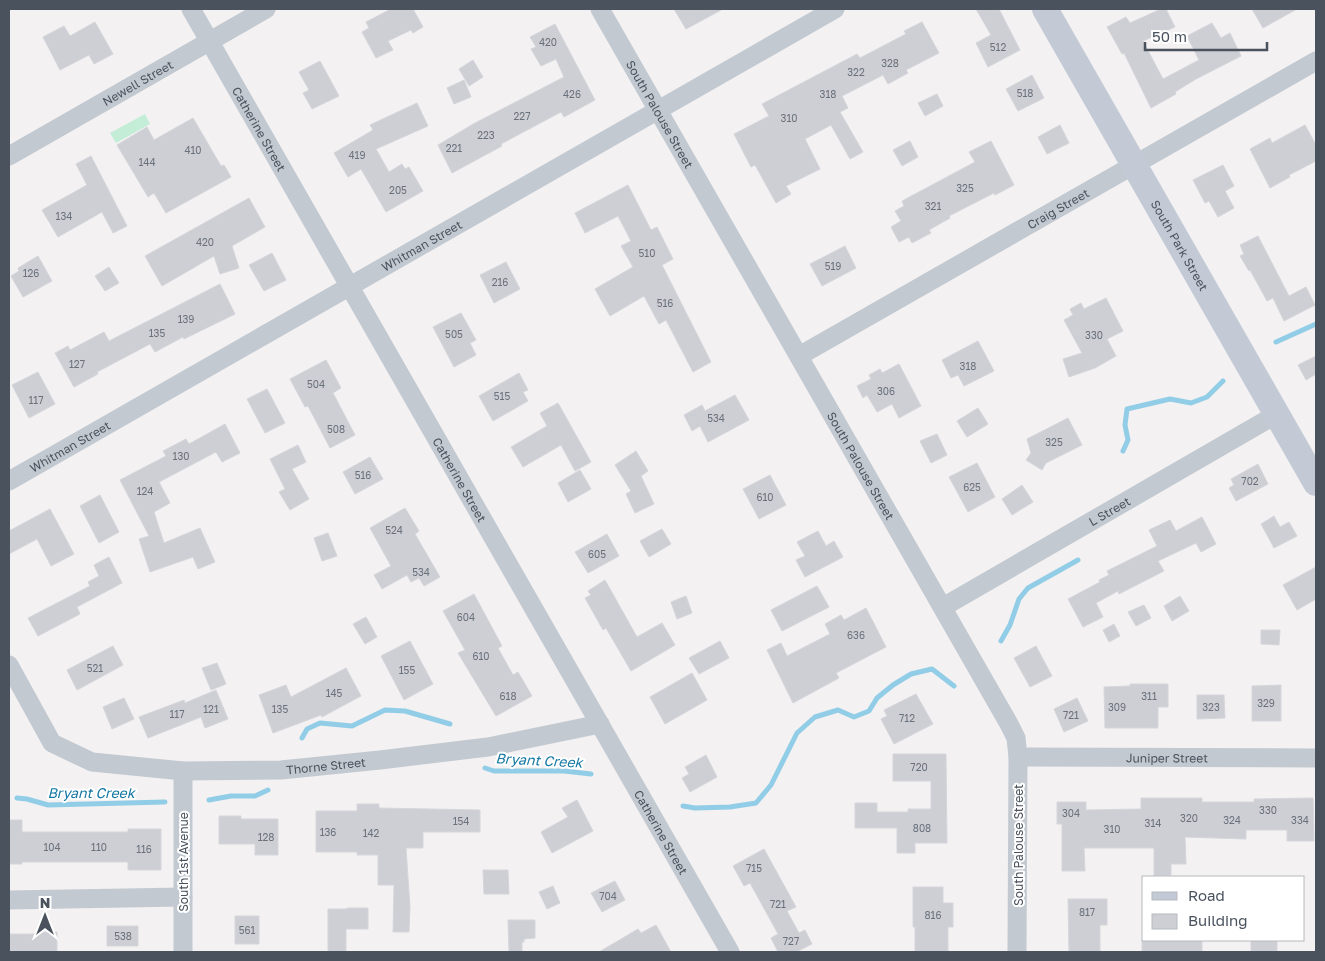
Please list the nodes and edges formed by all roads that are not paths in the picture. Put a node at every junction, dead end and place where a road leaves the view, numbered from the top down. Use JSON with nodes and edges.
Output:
{"nodes":[{"id":1,"x":191,"y":9,"type":"edge"},
{"id":2,"x":266,"y":9,"type":"edge"},
{"id":3,"x":600,"y":9,"type":"edge"},
{"id":4,"x":834,"y":9,"type":"edge"},
{"id":5,"x":1045,"y":9,"type":"edge"},
{"id":6,"x":209,"y":41,"type":"junction"},
{"id":7,"x":1316,"y":61,"type":"edge"},
{"id":8,"x":658,"y":110,"type":"junction"},
{"id":9,"x":9,"y":156,"type":"edge"},
{"id":10,"x":1134,"y":165,"type":"junction"},
{"id":11,"x":350,"y":286,"type":"junction"},
{"id":12,"x":799,"y":356,"type":"junction"},
{"id":13,"x":1277,"y":414,"type":"junction"},
{"id":14,"x":9,"y":481,"type":"edge"},
{"id":15,"x":1316,"y":483,"type":"edge"},
{"id":16,"x":943,"y":607,"type":"junction"},
{"id":17,"x":9,"y":666,"type":"edge"},
{"id":18,"x":600,"y":724,"type":"junction"},
{"id":19,"x":1018,"y":757,"type":"junction"},
{"id":20,"x":1316,"y":758,"type":"edge"},
{"id":21,"x":183,"y":771,"type":"junction"},
{"id":22,"x":183,"y":897,"type":"junction"},
{"id":23,"x":9,"y":900,"type":"edge"},
{"id":24,"x":183,"y":952,"type":"edge"},
{"id":25,"x":730,"y":952,"type":"edge"},
{"id":26,"x":1017,"y":952,"type":"edge"}],
"edges":[{"from":1,"to":6,"type":"street","name":"Catherine Street"},
{"from":2,"to":6,"type":"street","name":"Newell Street"},
{"from":3,"to":8,"type":"street","name":"South Palouse Street"},
{"from":4,"to":8,"type":"street","name":"Whitman Street"},
{"from":5,"to":10,"type":"main road","name":"South Park Street"},
{"from":6,"to":9,"type":"street","name":"Newell Street"},
{"from":6,"to":11,"type":"street","name":"Catherine Street"},
{"from":7,"to":10,"type":"street","name":"Craig Street"},
{"from":8,"to":11,"type":"street","name":"Whitman Street"},
{"from":8,"to":12,"type":"street","name":"South Palouse Street"},
{"from":10,"to":12,"type":"street","name":"Craig Street"},
{"from":10,"to":13,"type":"main road","name":"South Park Street"},
{"from":11,"to":14,"type":"street","name":"Whitman Street"},
{"from":11,"to":18,"type":"street","name":"Catherine Street"},
{"from":12,"to":16,"type":"street","name":"South Palouse Street"},
{"from":13,"to":15,"type":"main road","name":"South Park Street"},
{"from":13,"to":16,"type":"street","name":"L Street"},
{"from":16,"to":19,"type":"street","name":"South Palouse Street"},
{"from":17,"to":21,"type":"street","name":"Thorne Street"},
{"from":18,"to":21,"type":"street","name":"Thorne Street"},
{"from":18,"to":25,"type":"street","name":"Catherine Street"},
{"from":19,"to":20,"type":"street","name":"Juniper Street"},
{"from":19,"to":26,"type":"street","name":"South Palouse Street"},
{"from":21,"to":22,"type":"street","name":"South 1st Avenue"},
{"from":22,"to":23,"type":"street"},
{"from":22,"to":24,"type":"street","name":"South 1st Avenue"}]}
